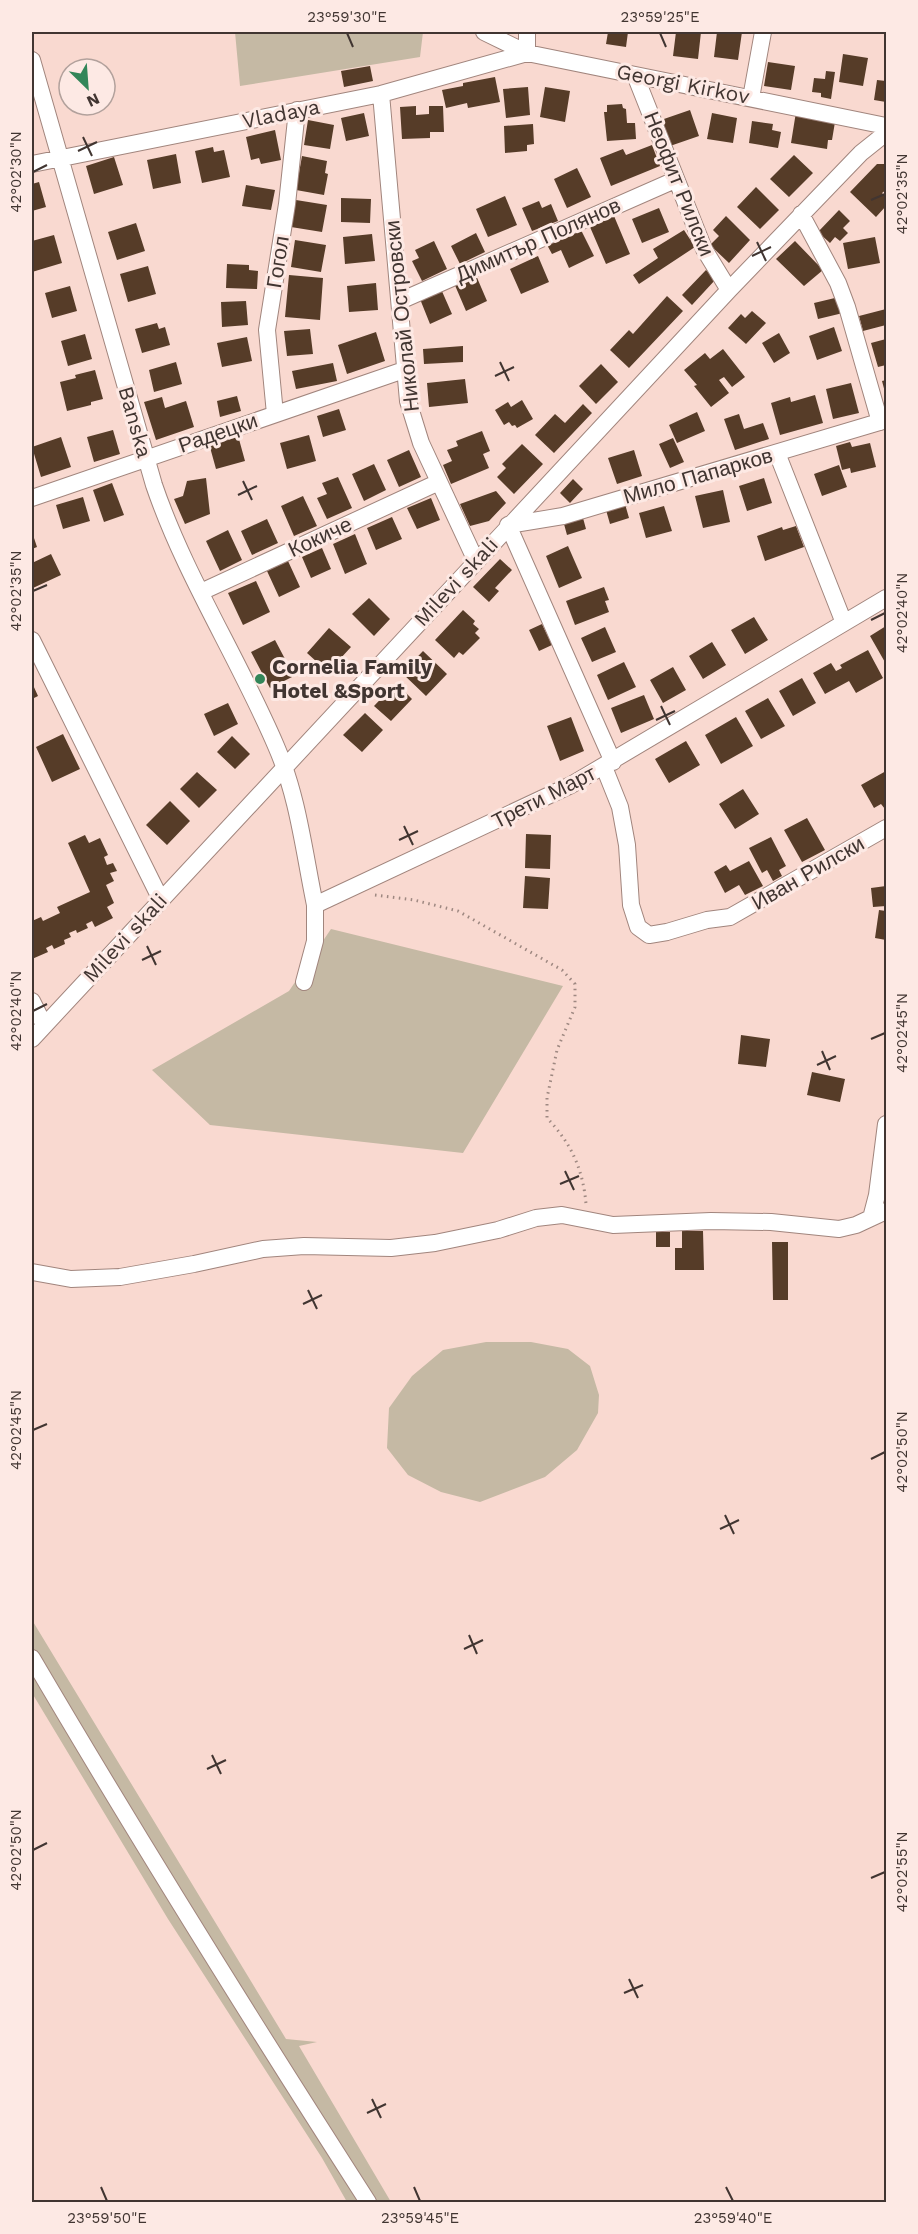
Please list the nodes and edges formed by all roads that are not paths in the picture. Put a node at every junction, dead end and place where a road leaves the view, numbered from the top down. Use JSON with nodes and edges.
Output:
{"nodes":[{"id":1,"x":484,"y":32,"type":"edge"},
{"id":2,"x":527,"y":32,"type":"edge"},
{"id":3,"x":763,"y":32,"type":"edge"},
{"id":4,"x":527,"y":53,"type":"junction"},
{"id":5,"x":32,"y":60,"type":"edge"},
{"id":6,"x":635,"y":75,"type":"junction"},
{"id":7,"x":381,"y":94,"type":"junction"},
{"id":8,"x":751,"y":98,"type":"junction"},
{"id":9,"x":297,"y":110,"type":"junction"},
{"id":10,"x":886,"y":126,"type":"edge"},
{"id":11,"x":886,"y":133,"type":"edge"},
{"id":12,"x":59,"y":159,"type":"junction"},
{"id":13,"x":32,"y":164,"type":"edge"},
{"id":14,"x":675,"y":180,"type":"junction"},
{"id":15,"x":801,"y":214,"type":"junction"},
{"id":16,"x":729,"y":290,"type":"junction"},
{"id":17,"x":400,"y":301,"type":"junction"},
{"id":18,"x":404,"y":370,"type":"junction"},
{"id":19,"x":274,"y":414,"type":"junction"},
{"id":20,"x":884,"y":421,"type":"edge"},
{"id":21,"x":777,"y":453,"type":"junction"},
{"id":22,"x":145,"y":458,"type":"junction"},
{"id":23,"x":439,"y":482,"type":"junction"},
{"id":24,"x":32,"y":498,"type":"edge"},
{"id":25,"x":508,"y":525,"type":"junction"},
{"id":26,"x":476,"y":561,"type":"junction"},
{"id":27,"x":201,"y":592,"type":"junction"},
{"id":28,"x":886,"y":597,"type":"edge"},
{"id":29,"x":844,"y":623,"type":"junction"},
{"id":30,"x":32,"y":640,"type":"edge"},
{"id":31,"x":609,"y":764,"type":"junction"},
{"id":32,"x":284,"y":767,"type":"junction"},
{"id":33,"x":886,"y":828,"type":"edge"},
{"id":34,"x":161,"y":900,"type":"junction"},
{"id":35,"x":315,"y":906,"type":"junction"},
{"id":36,"x":304,"y":982,"type":"dead end"},
{"id":37,"x":32,"y":1001,"type":"edge"},
{"id":38,"x":44,"y":1025,"type":"junction"},
{"id":39,"x":32,"y":1039,"type":"edge"},
{"id":40,"x":886,"y":1124,"type":"edge"},
{"id":41,"x":883,"y":1177,"type":"edge"},
{"id":42,"x":879,"y":1214,"type":"edge"},
{"id":43,"x":32,"y":1272,"type":"edge"},
{"id":44,"x":32,"y":1658,"type":"edge"},
{"id":45,"x":368,"y":2202,"type":"edge"}],
"edges":[{"from":1,"to":4,"type":"street","name":"Georgi Kirkov"},
{"from":2,"to":4,"type":"street"},
{"from":3,"to":8,"type":"street"},
{"from":4,"to":6,"type":"street","name":"Georgi Kirkov"},
{"from":4,"to":7,"type":"street","name":"Vladaya"},
{"from":5,"to":12,"type":"street","name":"Banska"},
{"from":6,"to":8,"type":"street","name":"Georgi Kirkov"},
{"from":6,"to":14,"type":"street","name":"Неофит Рилски"},
{"from":7,"to":9,"type":"street","name":"Vladaya"},
{"from":7,"to":17,"type":"street","name":"Николай Островски"},
{"from":8,"to":10,"type":"street","name":"Georgi Kirkov"},
{"from":9,"to":12,"type":"street","name":"Vladaya"},
{"from":9,"to":19,"type":"street","name":"Гогол"},
{"from":11,"to":15,"type":"street","name":"Milevi skali"},
{"from":12,"to":13,"type":"street","name":"Vladaya"},
{"from":12,"to":22,"type":"street","name":"Banska"},
{"from":14,"to":16,"type":"street","name":"Неофит Рилски"},
{"from":14,"to":17,"type":"street","name":"Димитър Полянов"},
{"from":15,"to":16,"type":"street","name":"Milevi skali"},
{"from":15,"to":20,"type":"street"},
{"from":16,"to":25,"type":"street","name":"Milevi skali"},
{"from":17,"to":18,"type":"street","name":"Николай Островски"},
{"from":18,"to":19,"type":"street","name":"Радецки"},
{"from":18,"to":23,"type":"street","name":"Николай Островски"},
{"from":19,"to":22,"type":"street","name":"Радецки"},
{"from":20,"to":21,"type":"street","name":"Мило Папарков"},
{"from":21,"to":25,"type":"street","name":"Мило Папарков"},
{"from":21,"to":29,"type":"street"},
{"from":22,"to":24,"type":"street","name":"Радецки"},
{"from":22,"to":27,"type":"street","name":"Banska"},
{"from":23,"to":26,"type":"street","name":"Николай Островски"},
{"from":23,"to":27,"type":"street","name":"Кокиче"},
{"from":25,"to":26,"type":"street","name":"Milevi skali"},
{"from":25,"to":31,"type":"street"},
{"from":26,"to":32,"type":"street","name":"Milevi skali"},
{"from":27,"to":32,"type":"street","name":"Banska"},
{"from":28,"to":29,"type":"street","name":"Трети Март"},
{"from":29,"to":31,"type":"street","name":"Трети Март"},
{"from":30,"to":34,"type":"street"},
{"from":31,"to":33,"type":"street","name":"Иван Рилски"},
{"from":31,"to":35,"type":"street","name":"Трети Март"},
{"from":32,"to":34,"type":"street","name":"Milevi skali"},
{"from":32,"to":35,"type":"street"},
{"from":34,"to":38,"type":"street","name":"Milevi skali"},
{"from":35,"to":36,"type":"street"},
{"from":37,"to":38,"type":"street"},
{"from":38,"to":39,"type":"street","name":"Milevi skali"},
{"from":40,"to":41,"type":"street"},
{"from":41,"to":42,"type":"street"},
{"from":42,"to":43,"type":"street"},
{"from":44,"to":45,"type":"street"}]}
